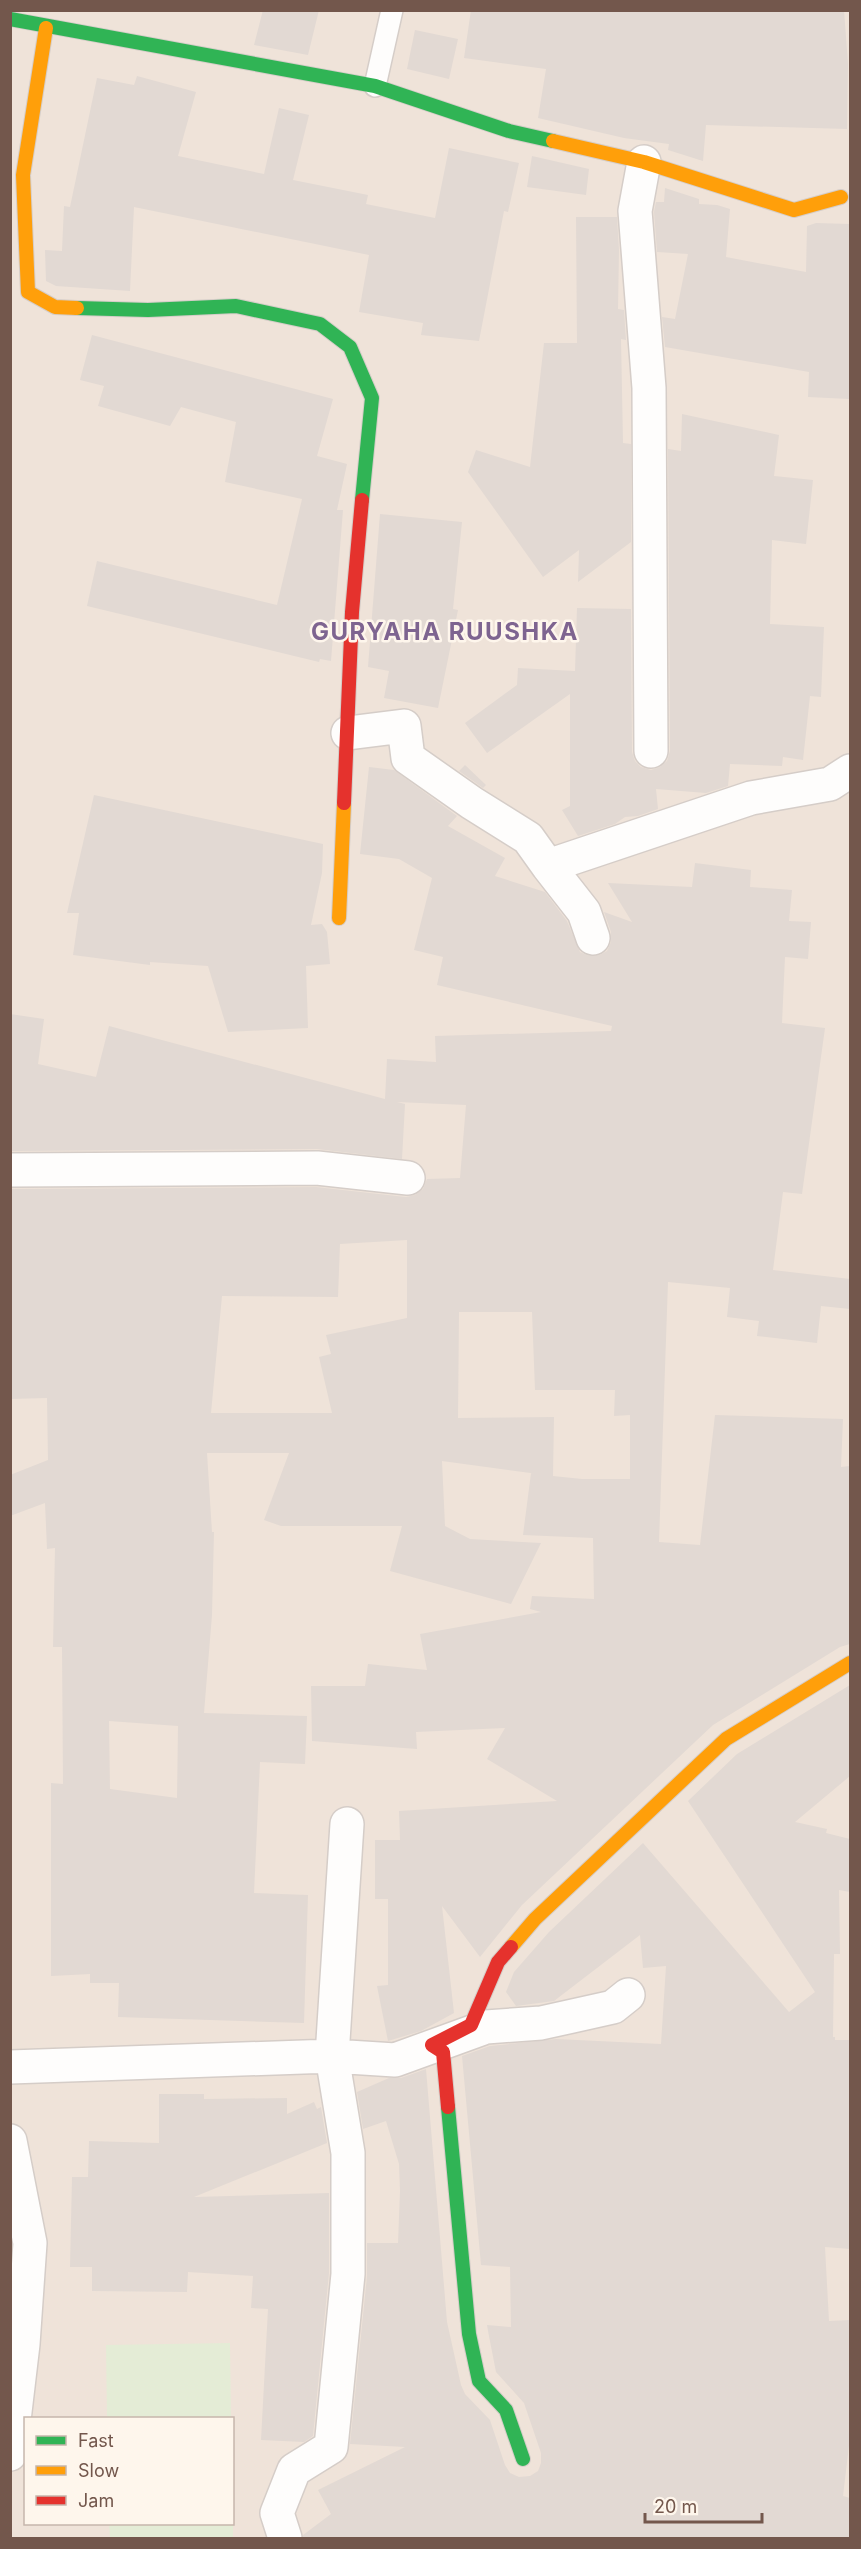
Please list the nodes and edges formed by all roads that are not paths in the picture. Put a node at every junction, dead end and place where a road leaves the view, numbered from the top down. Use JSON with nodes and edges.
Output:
{"nodes":[{"id":1,"x":392,"y":10,"type":"edge"},
{"id":2,"x":10,"y":19,"type":"edge"},
{"id":3,"x":46,"y":28,"type":"junction"},
{"id":4,"x":375,"y":86,"type":"junction"},
{"id":5,"x":644,"y":162,"type":"junction"},
{"id":6,"x":841,"y":197,"type":"dead end"},
{"id":7,"x":348,"y":733,"type":"junction"},
{"id":8,"x":651,"y":751,"type":"dead end"},
{"id":9,"x":850,"y":771,"type":"edge"},
{"id":10,"x":548,"y":867,"type":"junction"},
{"id":11,"x":339,"y":918,"type":"dead end"},
{"id":12,"x":593,"y":938,"type":"dead end"},
{"id":13,"x":10,"y":1170,"type":"edge"},
{"id":14,"x":408,"y":1179,"type":"dead end"},
{"id":15,"x":850,"y":1662,"type":"edge"},
{"id":16,"x":347,"y":1824,"type":"dead end"},
{"id":17,"x":628,"y":1995,"type":"dead end"},
{"id":18,"x":432,"y":2045,"type":"junction"},
{"id":19,"x":332,"y":2056,"type":"junction"},
{"id":20,"x":10,"y":2067,"type":"edge"},
{"id":21,"x":10,"y":2141,"type":"edge"},
{"id":22,"x":10,"y":2454,"type":"edge"},
{"id":23,"x":523,"y":2459,"type":"dead end"},
{"id":24,"x":285,"y":2538,"type":"edge"}],
"edges":[{"from":1,"to":4,"type":"lane"},
{"from":2,"to":3,"type":"street"},
{"from":3,"to":4,"type":"street"},
{"from":3,"to":7,"type":"street"},
{"from":4,"to":5,"type":"street"},
{"from":5,"to":6,"type":"street"},
{"from":5,"to":8,"type":"street"},
{"from":7,"to":10,"type":"street"},
{"from":7,"to":11,"type":"street"},
{"from":9,"to":10,"type":"street"},
{"from":10,"to":12,"type":"street"},
{"from":13,"to":14,"type":"street"},
{"from":15,"to":18,"type":"street"},
{"from":16,"to":19,"type":"street"},
{"from":17,"to":18,"type":"street"},
{"from":18,"to":19,"type":"street"},
{"from":18,"to":23,"type":"street"},
{"from":19,"to":20,"type":"street"},
{"from":19,"to":24,"type":"street"},
{"from":21,"to":22,"type":"street"}]}
